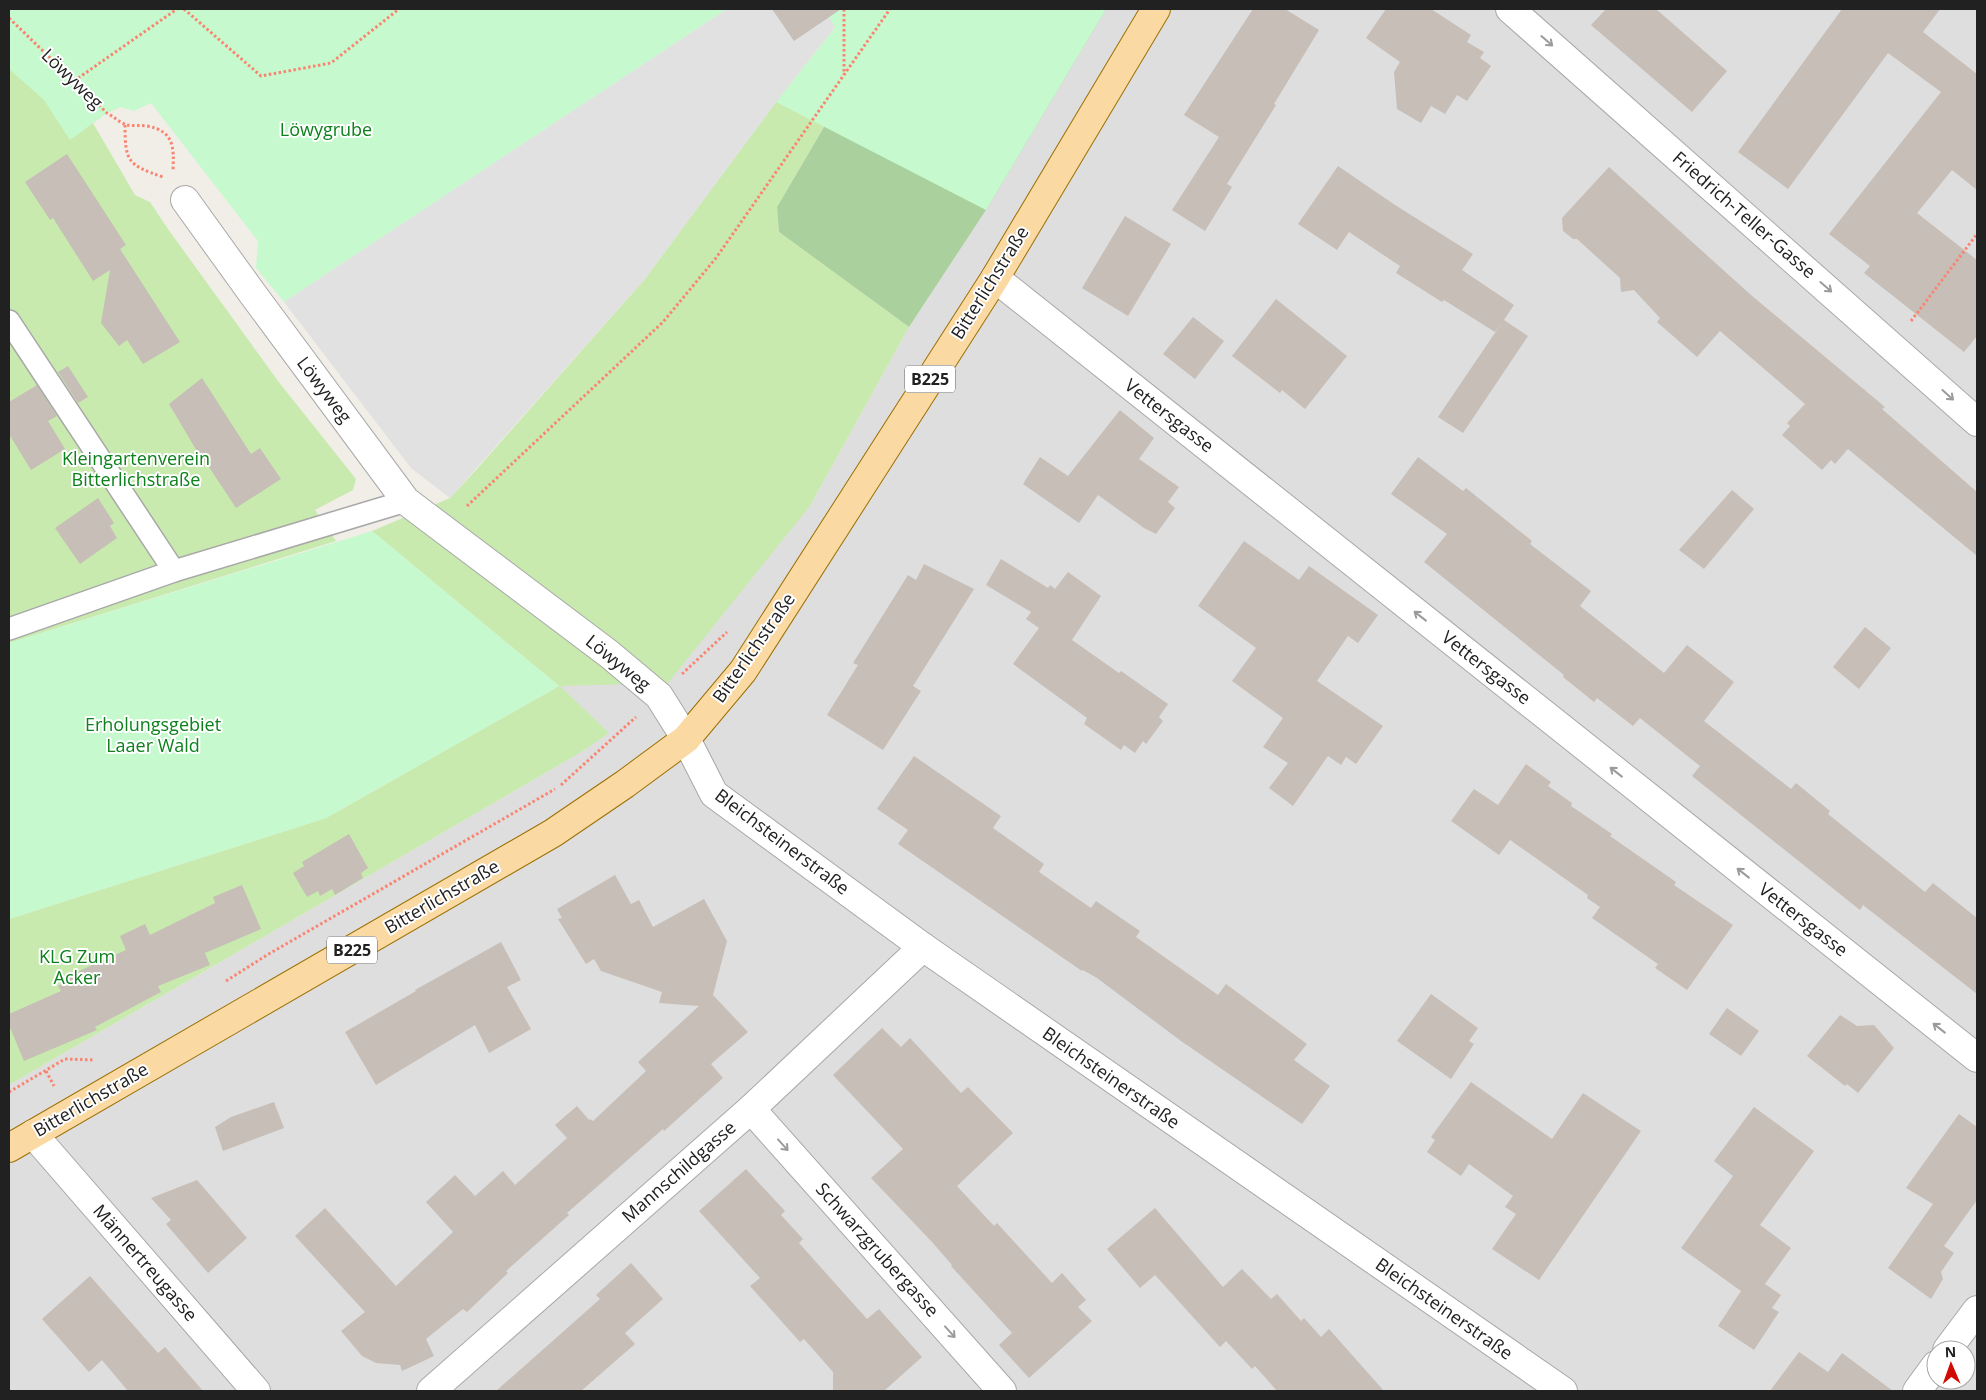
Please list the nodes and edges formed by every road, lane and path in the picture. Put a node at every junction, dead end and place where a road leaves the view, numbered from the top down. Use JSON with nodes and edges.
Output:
{"nodes":[{"id":1,"x":177,"y":9,"type":"edge"},
{"id":2,"x":184,"y":9,"type":"edge"},
{"id":3,"x":399,"y":9,"type":"edge"},
{"id":4,"x":844,"y":9,"type":"edge"},
{"id":5,"x":890,"y":9,"type":"edge"},
{"id":6,"x":1156,"y":9,"type":"edge"},
{"id":7,"x":1510,"y":9,"type":"edge"},
{"id":8,"x":9,"y":18,"type":"edge"},
{"id":9,"x":844,"y":75,"type":"junction"},
{"id":10,"x":74,"y":81,"type":"junction"},
{"id":11,"x":125,"y":125,"type":"junction"},
{"id":12,"x":179,"y":190,"type":"junction"},
{"id":13,"x":1977,"y":234,"type":"edge"},
{"id":14,"x":995,"y":278,"type":"junction"},
{"id":15,"x":9,"y":321,"type":"edge"},
{"id":16,"x":1893,"y":346,"type":"junction"},
{"id":17,"x":1977,"y":422,"type":"edge"},
{"id":18,"x":406,"y":501,"type":"junction"},
{"id":19,"x":443,"y":529,"type":"junction"},
{"id":20,"x":174,"y":571,"type":"junction"},
{"id":21,"x":11,"y":624,"type":"edge"},
{"id":22,"x":730,"y":629,"type":"dead end"},
{"id":23,"x":659,"y":696,"type":"junction"},
{"id":24,"x":686,"y":739,"type":"junction"},
{"id":25,"x":923,"y":947,"type":"junction"},
{"id":26,"x":225,"y":982,"type":"dead end"},
{"id":27,"x":102,"y":1055,"type":"dead end"},
{"id":28,"x":1977,"y":1058,"type":"edge"},
{"id":29,"x":9,"y":1092,"type":"edge"},
{"id":30,"x":751,"y":1109,"type":"junction"},
{"id":31,"x":33,"y":1134,"type":"junction"},
{"id":32,"x":9,"y":1148,"type":"edge"},
{"id":33,"x":1977,"y":1310,"type":"edge"},
{"id":34,"x":1954,"y":1340,"type":"edge"},
{"id":35,"x":1926,"y":1379,"type":"edge"},
{"id":36,"x":256,"y":1391,"type":"edge"},
{"id":37,"x":431,"y":1391,"type":"edge"},
{"id":38,"x":1002,"y":1391,"type":"edge"},
{"id":39,"x":1563,"y":1391,"type":"edge"},
{"id":40,"x":1917,"y":1391,"type":"edge"}],
"edges":[{"from":1,"to":10,"type":"path"},
{"from":2,"to":3,"type":"path"},
{"from":4,"to":9,"type":"path"},
{"from":5,"to":9,"type":"path"},
{"from":6,"to":14,"type":"main road","name":"Bitterlichstraße","number":"B225"},
{"from":7,"to":16,"type":"street","name":"Friedrich-Teller-Gasse","one_way":true},
{"from":8,"to":10,"type":"path","name":"Löwyweg"},
{"from":9,"to":19,"type":"path"},
{"from":10,"to":11,"type":"path","name":"Löwyweg"},
{"from":11,"to":12,"type":"path"},
{"from":11,"to":12,"type":"path"},
{"from":12,"to":18,"type":"street","name":"Löwyweg"},
{"from":13,"to":16,"type":"path"},
{"from":14,"to":24,"type":"main road","name":"Bitterlichstraße","number":"B225"},
{"from":28,"to":14,"type":"street","name":"Vettersgasse","one_way":true},
{"from":15,"to":20,"type":"lane"},
{"from":16,"to":17,"type":"street","name":"Friedrich-Teller-Gasse","one_way":true},
{"from":18,"to":19,"type":"street","name":"Löwyweg"},
{"from":18,"to":20,"type":"lane"},
{"from":19,"to":23,"type":"street","name":"Löwyweg"},
{"from":20,"to":21,"type":"lane"},
{"from":22,"to":23,"type":"path"},
{"from":23,"to":24,"type":"street","name":"Löwyweg"},
{"from":23,"to":26,"type":"path"},
{"from":24,"to":25,"type":"street","name":"Bleichsteinerstraße"},
{"from":24,"to":31,"type":"main road","name":"Bitterlichstraße","number":"B225"},
{"from":25,"to":30,"type":"street","name":"Mannschildgasse"},
{"from":25,"to":39,"type":"street","name":"Bleichsteinerstraße"},
{"from":27,"to":29,"type":"path"},
{"from":30,"to":37,"type":"street","name":"Mannschildgasse"},
{"from":30,"to":38,"type":"street","name":"Schwarzgrubergasse","one_way":true},
{"from":31,"to":32,"type":"main road","name":"Bitterlichstraße","number":"B225"},
{"from":31,"to":36,"type":"street","name":"Männertreugasse"},
{"from":33,"to":34,"type":"street"},
{"from":35,"to":40,"type":"street"}]}
